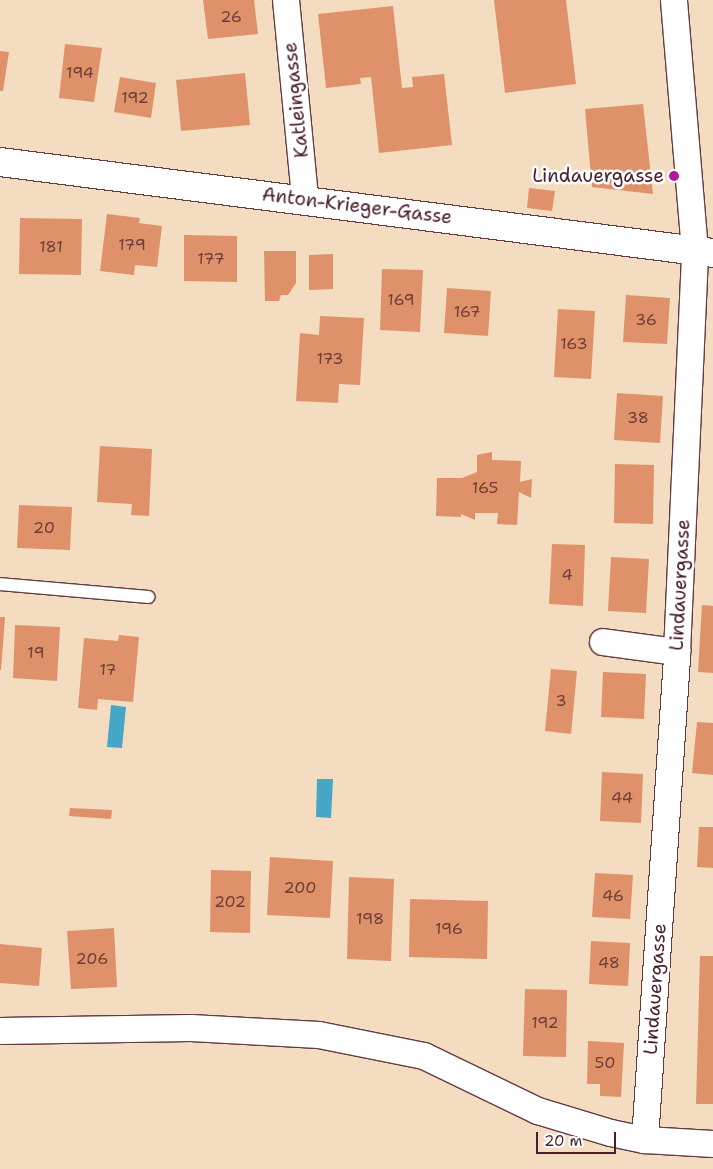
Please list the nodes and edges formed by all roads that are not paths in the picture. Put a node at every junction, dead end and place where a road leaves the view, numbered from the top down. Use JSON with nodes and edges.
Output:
{"nodes":[{"id":1,"x":286,"y":0,"type":"edge"},
{"id":2,"x":674,"y":0,"type":"edge"},
{"id":3,"x":0,"y":162,"type":"edge"},
{"id":4,"x":306,"y":199,"type":"junction"},
{"id":5,"x":704,"y":252,"type":"edge"},
{"id":6,"x":0,"y":584,"type":"edge"},
{"id":7,"x":148,"y":597,"type":"dead end"},
{"id":8,"x":603,"y":642,"type":"dead end"},
{"id":9,"x":677,"y":652,"type":"junction"},
{"id":10,"x":0,"y":1032,"type":"edge"},
{"id":11,"x":645,"y":1140,"type":"junction"},
{"id":12,"x":713,"y":1144,"type":"edge"}],
"edges":[{"from":1,"to":4,"type":"street","name":"Katleingasse"},
{"from":2,"to":5,"type":"street","name":"Lindauergasse"},
{"from":3,"to":4,"type":"street","name":"Anton-Krieger-Gasse"},
{"from":4,"to":5,"type":"street","name":"Anton-Krieger-Gasse"},
{"from":5,"to":9,"type":"street","name":"Lindauergasse"},
{"from":6,"to":7,"type":"lane"},
{"from":8,"to":9,"type":"street"},
{"from":9,"to":11,"type":"street","name":"Lindauergasse"},
{"from":10,"to":11,"type":"street"},
{"from":11,"to":12,"type":"street"}]}
